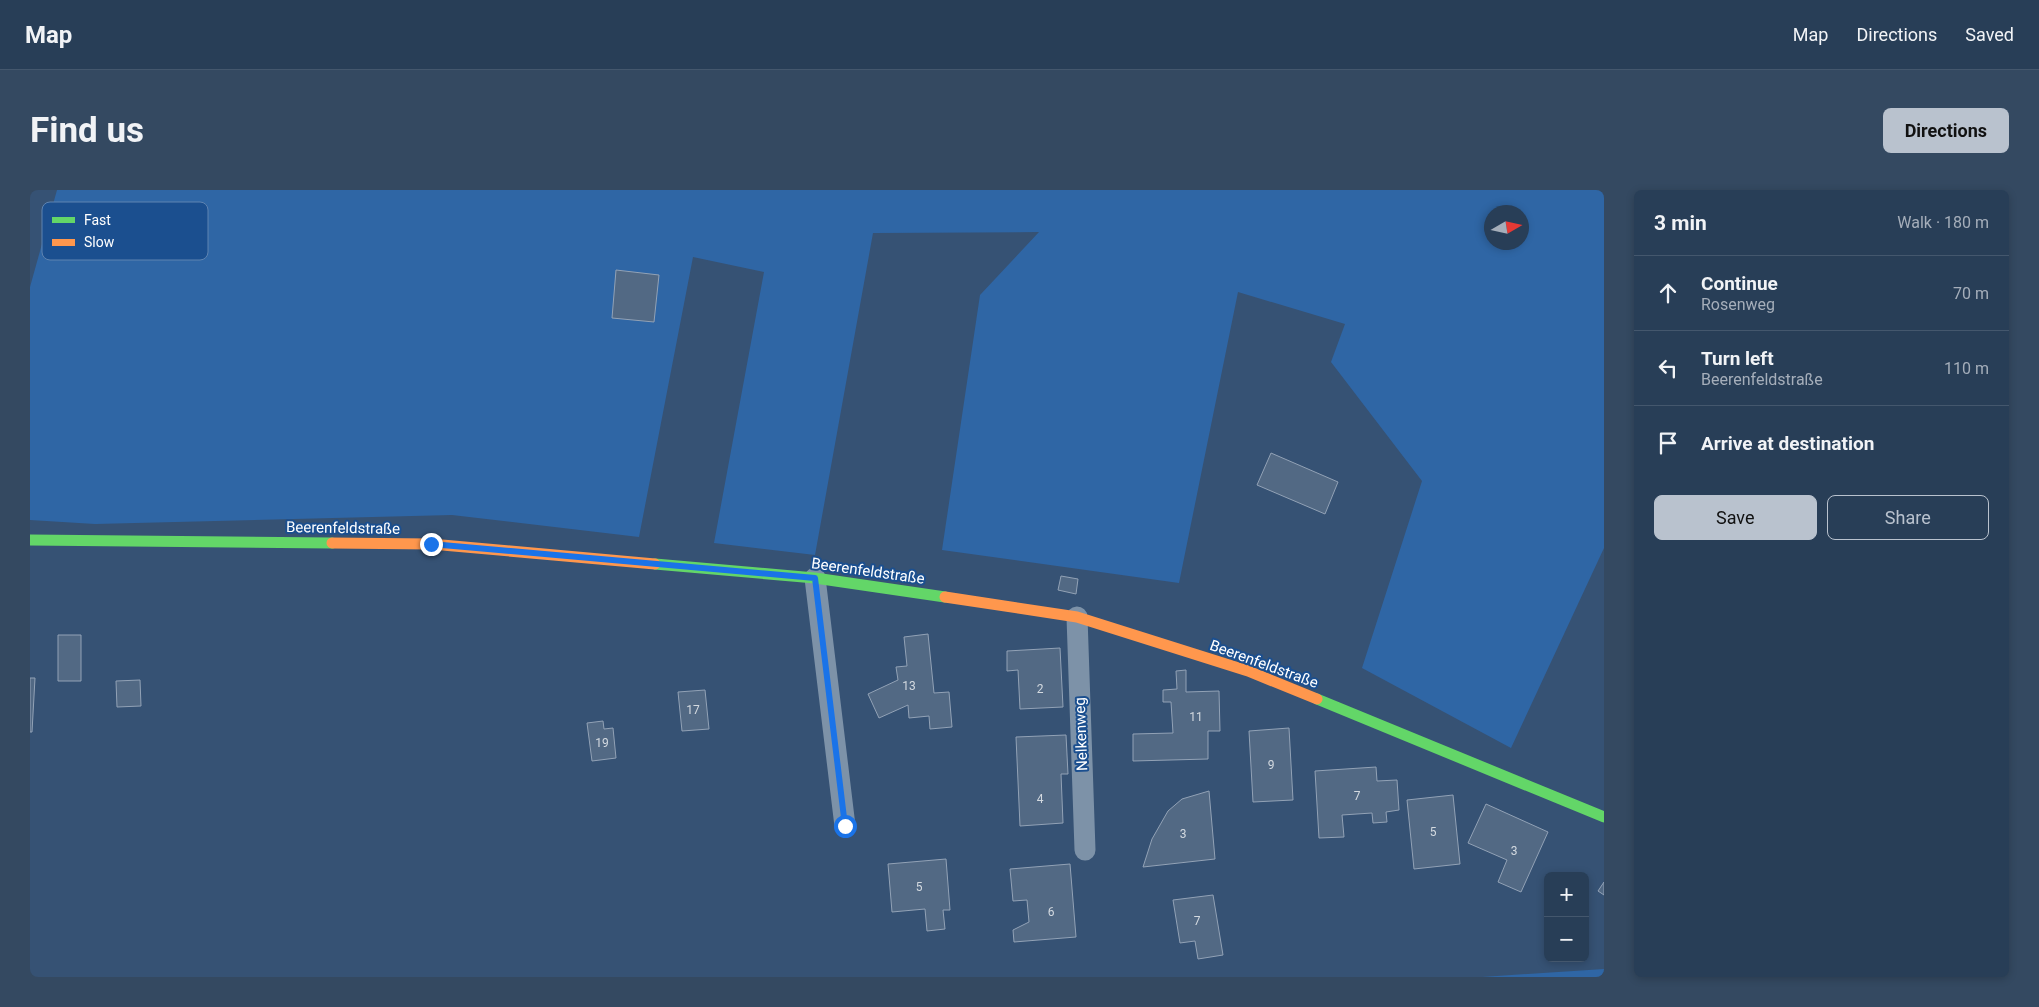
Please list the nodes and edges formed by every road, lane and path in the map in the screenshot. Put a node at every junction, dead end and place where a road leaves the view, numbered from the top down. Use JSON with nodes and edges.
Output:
{"nodes":[{"id":1,"x":30,"y":540,"type":"edge"},
{"id":2,"x":815,"y":578,"type":"junction"},
{"id":3,"x":1077,"y":617,"type":"junction"},
{"id":4,"x":1604,"y":817,"type":"edge"},
{"id":5,"x":845,"y":826,"type":"dead end"},
{"id":6,"x":1085,"y":850,"type":"dead end"}],
"edges":[{"from":1,"to":2,"type":"street","name":"Beerenfeldstraße"},
{"from":2,"to":3,"type":"street","name":"Beerenfeldstraße"},
{"from":2,"to":5,"type":"street"},
{"from":3,"to":4,"type":"street","name":"Beerenfeldstraße"},
{"from":3,"to":6,"type":"street","name":"Nelkenweg"}]}
